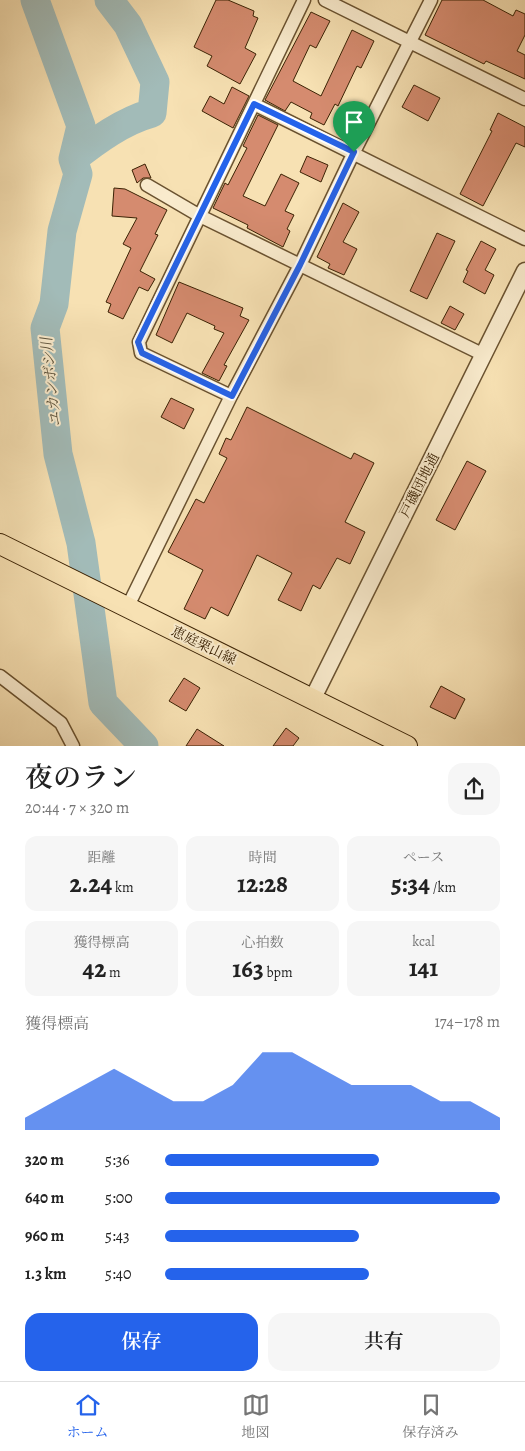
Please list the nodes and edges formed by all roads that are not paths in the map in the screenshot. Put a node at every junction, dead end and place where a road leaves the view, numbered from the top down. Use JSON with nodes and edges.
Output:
{"nodes":[{"id":1,"x":304,"y":0,"type":"edge"},
{"id":2,"x":325,"y":0,"type":"edge"},
{"id":3,"x":431,"y":0,"type":"edge"},
{"id":4,"x":411,"y":42,"type":"junction"},
{"id":5,"x":525,"y":99,"type":"edge"},
{"id":6,"x":254,"y":104,"type":"junction"},
{"id":7,"x":354,"y":152,"type":"junction"},
{"id":8,"x":147,"y":185,"type":"dead end"},
{"id":9,"x":200,"y":216,"type":"junction"},
{"id":10,"x":525,"y":239,"type":"edge"},
{"id":11,"x":300,"y":265,"type":"junction"},
{"id":12,"x":525,"y":271,"type":"edge"},
{"id":13,"x":484,"y":355,"type":"junction"},
{"id":14,"x":232,"y":396,"type":"junction"},
{"id":15,"x":0,"y":544,"type":"edge"},
{"id":16,"x":122,"y":606,"type":"junction"},
{"id":17,"x":0,"y":676,"type":"edge"},
{"id":18,"x":313,"y":698,"type":"junction"},
{"id":19,"x":73,"y":746,"type":"edge"},
{"id":20,"x":407,"y":746,"type":"edge"}],
"edges":[{"from":1,"to":6,"type":"street"},
{"from":2,"to":4,"type":"street"},
{"from":3,"to":4,"type":"street"},
{"from":4,"to":5,"type":"street"},
{"from":4,"to":7,"type":"street"},
{"from":6,"to":7,"type":"street"},
{"from":6,"to":9,"type":"street"},
{"from":7,"to":10,"type":"street"},
{"from":7,"to":11,"type":"street"},
{"from":8,"to":9,"type":"street"},
{"from":9,"to":11,"type":"street"},
{"from":9,"to":14,"type":"street"},
{"from":11,"to":13,"type":"street"},
{"from":11,"to":14,"type":"street"},
{"from":12,"to":13,"type":"street","name":"戸磯団地通"},
{"from":13,"to":18,"type":"street","name":"戸磯団地通"},
{"from":14,"to":16,"type":"street"},
{"from":15,"to":16,"type":"main road","name":"恵庭栗山線"},
{"from":16,"to":18,"type":"main road","name":"恵庭栗山線"},
{"from":17,"to":19,"type":"street"},
{"from":18,"to":20,"type":"main road","name":"恵庭栗山線"}]}
